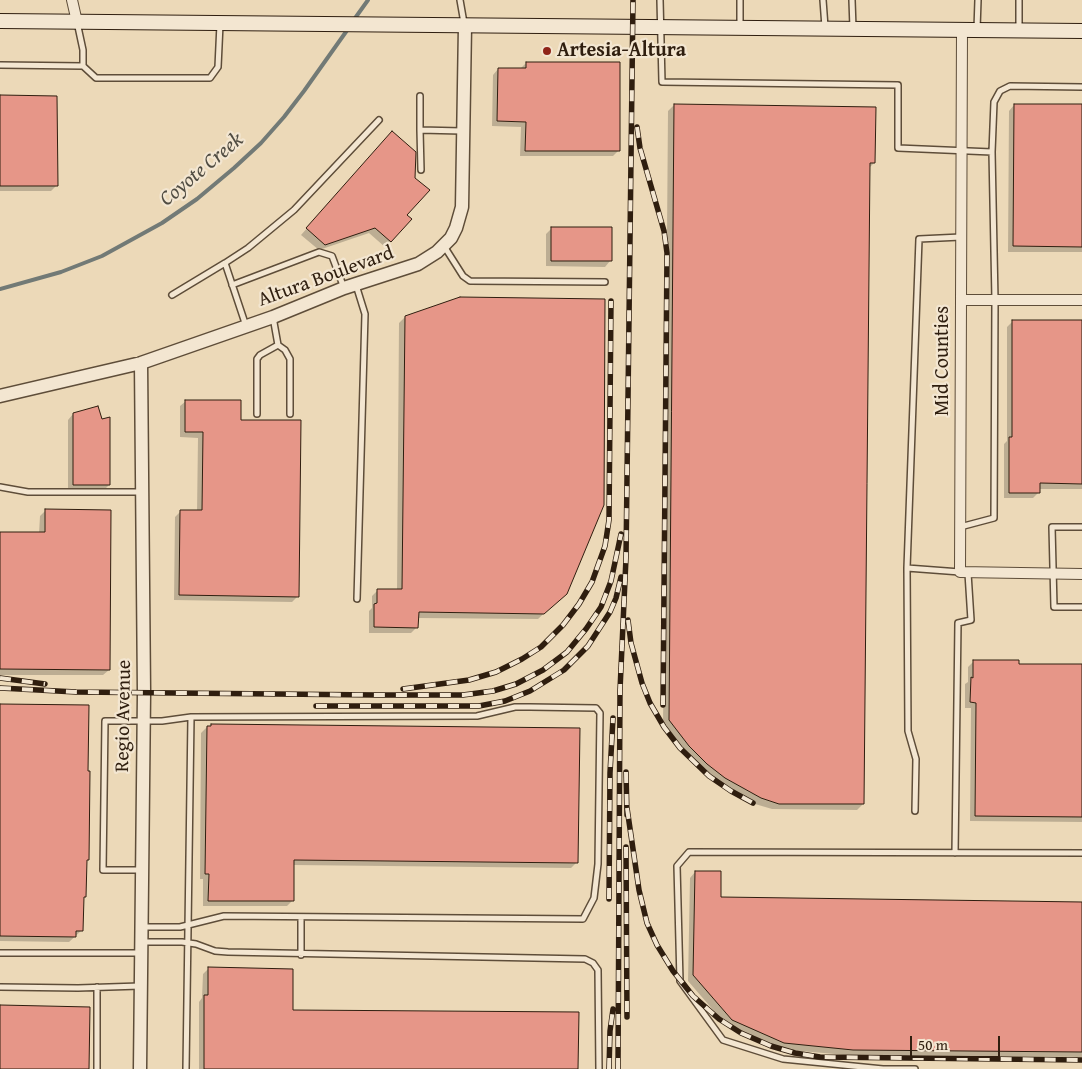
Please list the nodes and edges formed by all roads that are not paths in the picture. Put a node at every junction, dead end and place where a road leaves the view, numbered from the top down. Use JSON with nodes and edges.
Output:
{"nodes":[{"id":1,"x":72,"y":0,"type":"edge"},
{"id":2,"x":460,"y":0,"type":"edge"},
{"id":3,"x":660,"y":0,"type":"edge"},
{"id":4,"x":740,"y":0,"type":"edge"},
{"id":5,"x":823,"y":0,"type":"edge"},
{"id":6,"x":852,"y":0,"type":"edge"},
{"id":7,"x":978,"y":0,"type":"edge"},
{"id":8,"x":1019,"y":0,"type":"edge"},
{"id":9,"x":0,"y":21,"type":"edge"},
{"id":10,"x":77,"y":22,"type":"junction"},
{"id":11,"x":220,"y":24,"type":"junction"},
{"id":12,"x":465,"y":26,"type":"junction"},
{"id":13,"x":659,"y":27,"type":"junction"},
{"id":14,"x":740,"y":28,"type":"junction"},
{"id":15,"x":825,"y":28,"type":"junction"},
{"id":16,"x":853,"y":28,"type":"junction"},
{"id":17,"x":962,"y":29,"type":"junction"},
{"id":18,"x":977,"y":29,"type":"junction"},
{"id":19,"x":1019,"y":30,"type":"junction"},
{"id":20,"x":1082,"y":31,"type":"edge"},
{"id":21,"x":0,"y":65,"type":"edge"},
{"id":22,"x":83,"y":66,"type":"junction"},
{"id":23,"x":1082,"y":87,"type":"edge"},
{"id":24,"x":420,"y":96,"type":"dead end"},
{"id":25,"x":379,"y":120,"type":"dead end"},
{"id":26,"x":420,"y":130,"type":"junction"},
{"id":27,"x":463,"y":131,"type":"junction"},
{"id":28,"x":962,"y":151,"type":"junction"},
{"id":29,"x":992,"y":152,"type":"junction"},
{"id":30,"x":421,"y":170,"type":"dead end"},
{"id":31,"x":961,"y":237,"type":"junction"},
{"id":32,"x":444,"y":246,"type":"junction"},
{"id":33,"x":225,"y":263,"type":"junction"},
{"id":34,"x":605,"y":282,"type":"dead end"},
{"id":35,"x":232,"y":285,"type":"junction"},
{"id":36,"x":350,"y":287,"type":"junction"},
{"id":37,"x":172,"y":295,"type":"dead end"},
{"id":38,"x":961,"y":300,"type":"junction"},
{"id":39,"x":995,"y":300,"type":"junction"},
{"id":40,"x":1082,"y":300,"type":"edge"},
{"id":41,"x":273,"y":317,"type":"junction"},
{"id":42,"x":246,"y":326,"type":"junction"},
{"id":43,"x":278,"y":346,"type":"junction"},
{"id":44,"x":141,"y":364,"type":"junction"},
{"id":45,"x":0,"y":396,"type":"edge"},
{"id":46,"x":257,"y":414,"type":"dead end"},
{"id":47,"x":290,"y":414,"type":"dead end"},
{"id":48,"x":0,"y":487,"type":"edge"},
{"id":49,"x":142,"y":492,"type":"junction"},
{"id":50,"x":960,"y":527,"type":"junction"},
{"id":51,"x":1082,"y":527,"type":"edge"},
{"id":52,"x":907,"y":568,"type":"junction"},
{"id":53,"x":964,"y":572,"type":"junction"},
{"id":54,"x":1053,"y":573,"type":"junction"},
{"id":55,"x":1082,"y":574,"type":"edge"},
{"id":56,"x":357,"y":599,"type":"dead end"},
{"id":57,"x":1082,"y":607,"type":"edge"},
{"id":58,"x":191,"y":717,"type":"junction"},
{"id":59,"x":143,"y":721,"type":"junction"},
{"id":60,"x":915,"y":811,"type":"dead end"},
{"id":61,"x":955,"y":853,"type":"junction"},
{"id":62,"x":1082,"y":853,"type":"edge"},
{"id":63,"x":141,"y":870,"type":"junction"},
{"id":64,"x":300,"y":917,"type":"junction"},
{"id":65,"x":188,"y":925,"type":"junction"},
{"id":66,"x":141,"y":926,"type":"junction"},
{"id":67,"x":187,"y":942,"type":"junction"},
{"id":68,"x":141,"y":947,"type":"junction"},
{"id":69,"x":0,"y":953,"type":"edge"},
{"id":70,"x":301,"y":955,"type":"junction"},
{"id":71,"x":140,"y":986,"type":"junction"},
{"id":72,"x":0,"y":987,"type":"edge"},
{"id":73,"x":98,"y":987,"type":"junction"},
{"id":74,"x":97,"y":1069,"type":"edge"},
{"id":75,"x":140,"y":1069,"type":"edge"},
{"id":76,"x":186,"y":1069,"type":"edge"},
{"id":77,"x":599,"y":1069,"type":"edge"},
{"id":78,"x":915,"y":1069,"type":"edge"}],
"edges":[{"from":1,"to":10,"type":"street"},
{"from":2,"to":12,"type":"lane"},
{"from":3,"to":13,"type":"lane"},
{"from":4,"to":14,"type":"lane"},
{"from":5,"to":15,"type":"lane"},
{"from":6,"to":16,"type":"lane"},
{"from":7,"to":18,"type":"lane"},
{"from":8,"to":19,"type":"lane"},
{"from":9,"to":10,"type":"main road"},
{"from":10,"to":11,"type":"main road"},
{"from":10,"to":22,"type":"lane"},
{"from":11,"to":12,"type":"main road"},
{"from":11,"to":22,"type":"lane"},
{"from":12,"to":13,"type":"main road"},
{"from":12,"to":27,"type":"street","name":"Altura Boulevard"},
{"from":13,"to":14,"type":"main road"},
{"from":13,"to":28,"type":"lane"},
{"from":14,"to":15,"type":"main road"},
{"from":15,"to":16,"type":"main road"},
{"from":16,"to":17,"type":"main road"},
{"from":17,"to":18,"type":"main road"},
{"from":17,"to":28,"type":"street","name":"Mid Counties"},
{"from":18,"to":19,"type":"main road"},
{"from":19,"to":20,"type":"main road"},
{"from":21,"to":22,"type":"lane"},
{"from":23,"to":29,"type":"lane"},
{"from":24,"to":26,"type":"lane"},
{"from":25,"to":33,"type":"lane"},
{"from":26,"to":27,"type":"lane"},
{"from":26,"to":30,"type":"lane"},
{"from":27,"to":32,"type":"street","name":"Altura Boulevard"},
{"from":28,"to":29,"type":"lane"},
{"from":28,"to":31,"type":"street","name":"Mid Counties"},
{"from":29,"to":39,"type":"lane"},
{"from":31,"to":38,"type":"street","name":"Mid Counties"},
{"from":31,"to":52,"type":"lane"},
{"from":32,"to":34,"type":"lane"},
{"from":32,"to":36,"type":"street","name":"Altura Boulevard"},
{"from":33,"to":35,"type":"lane"},
{"from":33,"to":37,"type":"lane"},
{"from":35,"to":36,"type":"lane"},
{"from":35,"to":42,"type":"lane"},
{"from":36,"to":41,"type":"street","name":"Altura Boulevard"},
{"from":36,"to":56,"type":"lane"},
{"from":38,"to":39,"type":"street"},
{"from":38,"to":50,"type":"street","name":"Mid Counties"},
{"from":39,"to":40,"type":"street"},
{"from":39,"to":50,"type":"lane"},
{"from":41,"to":42,"type":"street","name":"Altura Boulevard"},
{"from":41,"to":43,"type":"lane"},
{"from":42,"to":44,"type":"street","name":"Altura Boulevard"},
{"from":43,"to":46,"type":"lane"},
{"from":43,"to":47,"type":"lane"},
{"from":44,"to":45,"type":"street","name":"Altura Boulevard"},
{"from":44,"to":49,"type":"street","name":"Regio Avenue"},
{"from":48,"to":49,"type":"lane"},
{"from":49,"to":59,"type":"street","name":"Regio Avenue"},
{"from":50,"to":53,"type":"street","name":"Mid Counties"},
{"from":51,"to":54,"type":"lane"},
{"from":52,"to":53,"type":"lane"},
{"from":52,"to":60,"type":"lane"},
{"from":53,"to":54,"type":"street"},
{"from":53,"to":61,"type":"lane"},
{"from":54,"to":55,"type":"street"},
{"from":54,"to":57,"type":"lane"},
{"from":58,"to":59,"type":"lane"},
{"from":58,"to":64,"type":"lane"},
{"from":58,"to":65,"type":"lane"},
{"from":59,"to":63,"type":"street","name":"Regio Avenue"},
{"from":59,"to":63,"type":"lane"},
{"from":61,"to":62,"type":"lane"},
{"from":61,"to":78,"type":"lane"},
{"from":63,"to":66,"type":"street","name":"Regio Avenue"},
{"from":64,"to":65,"type":"lane"},
{"from":64,"to":70,"type":"lane"},
{"from":65,"to":66,"type":"lane"},
{"from":65,"to":67,"type":"lane"},
{"from":66,"to":68,"type":"street","name":"Regio Avenue"},
{"from":67,"to":68,"type":"lane"},
{"from":67,"to":70,"type":"lane"},
{"from":67,"to":76,"type":"lane"},
{"from":68,"to":69,"type":"lane"},
{"from":68,"to":71,"type":"street","name":"Regio Avenue"},
{"from":70,"to":77,"type":"lane"},
{"from":71,"to":73,"type":"lane"},
{"from":71,"to":75,"type":"street","name":"Regio Avenue"},
{"from":72,"to":73,"type":"lane"},
{"from":73,"to":74,"type":"lane"}]}
